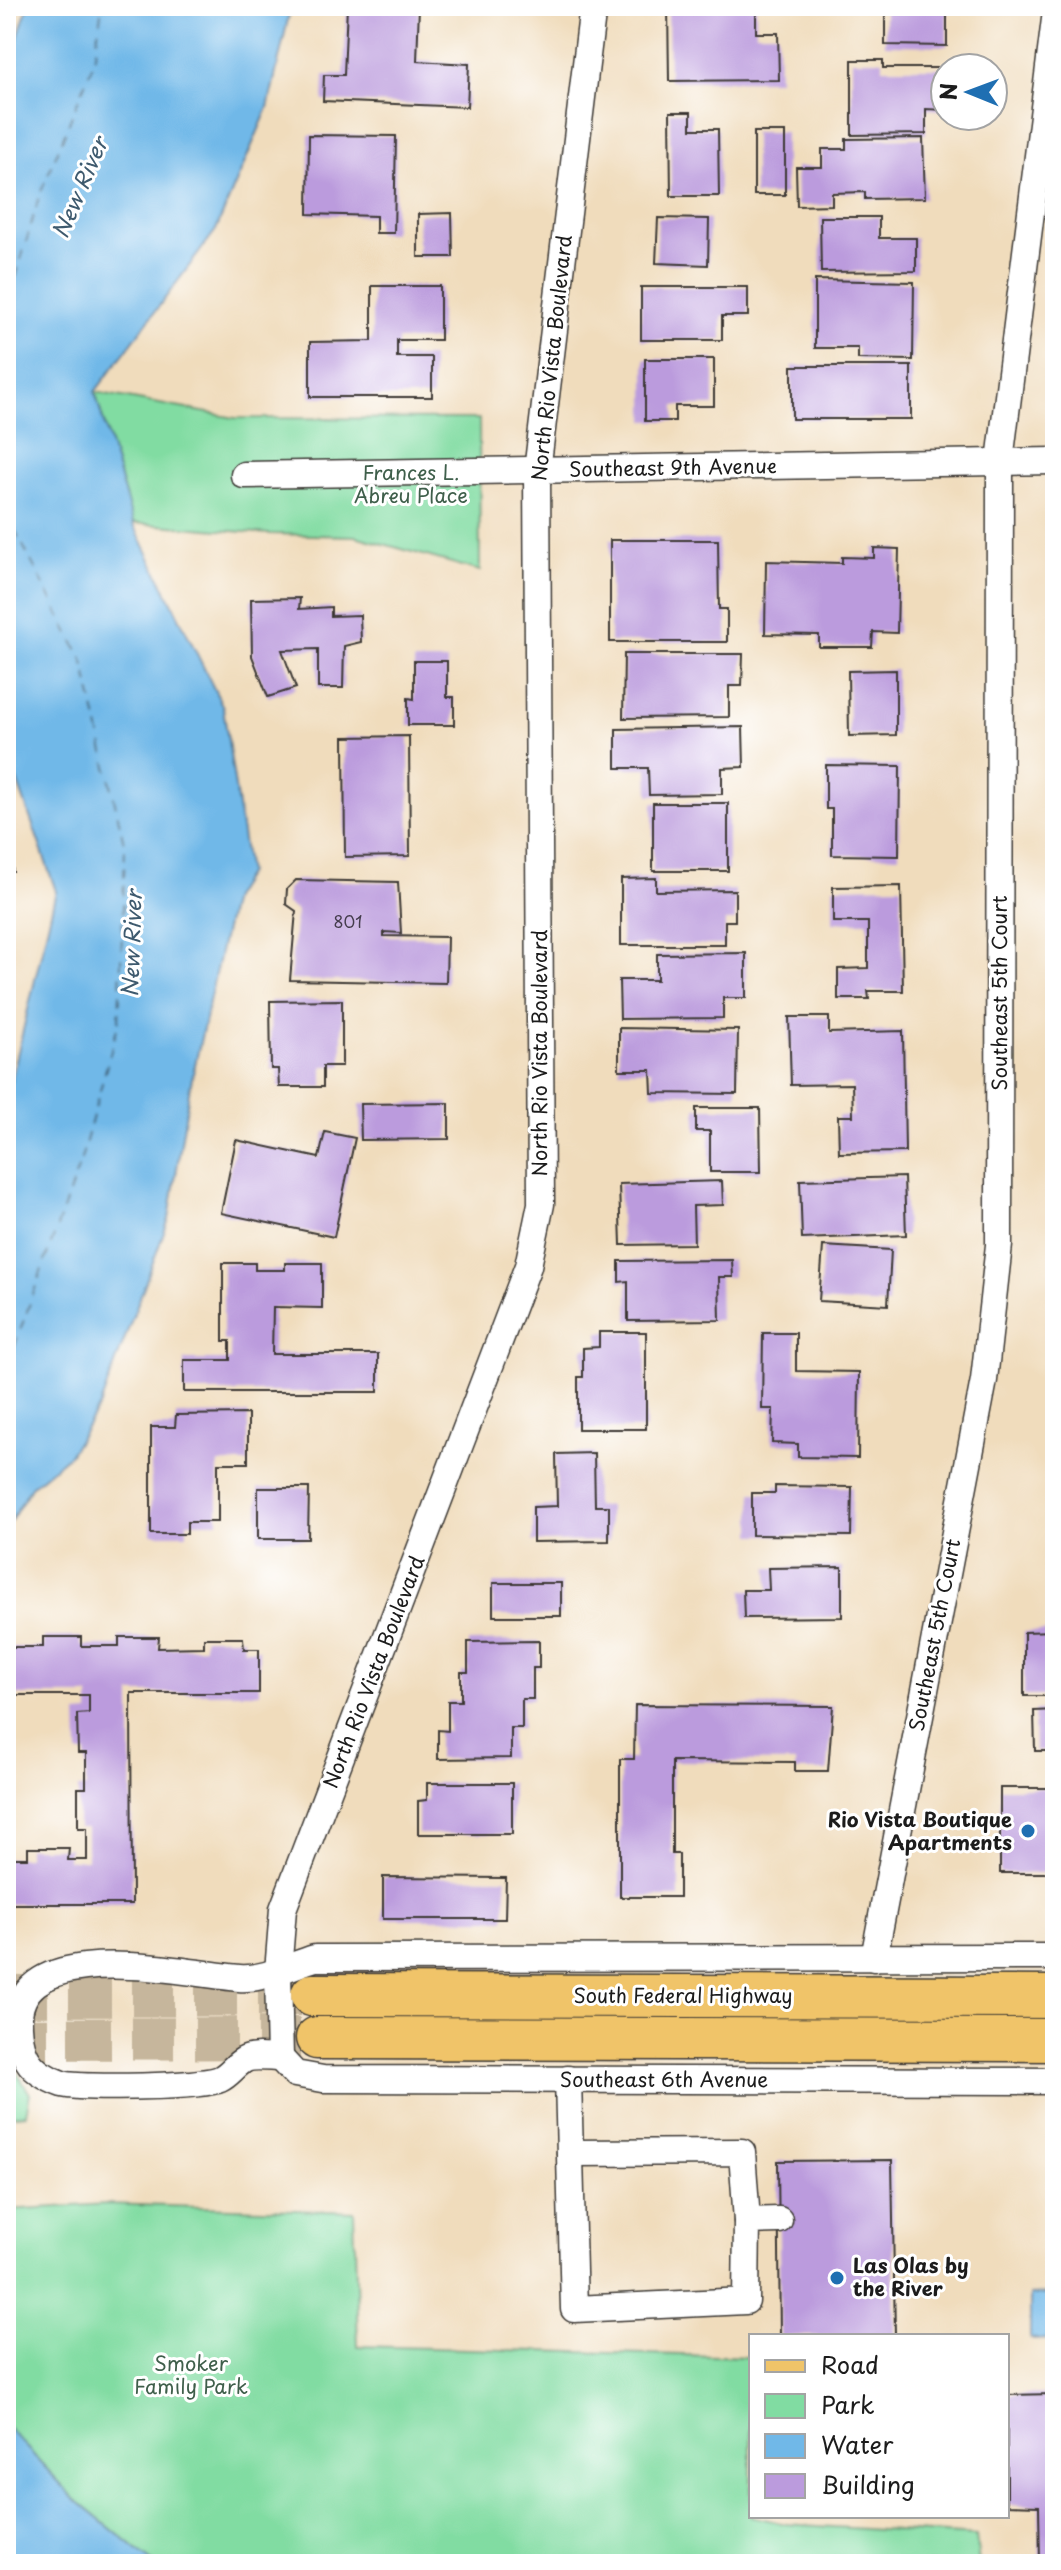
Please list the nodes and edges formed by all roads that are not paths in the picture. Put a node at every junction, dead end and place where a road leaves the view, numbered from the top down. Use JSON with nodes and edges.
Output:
{"nodes":[{"id":1,"x":593,"y":6,"type":"edge"},
{"id":2,"x":1055,"y":19,"type":"edge"},
{"id":3,"x":1000,"y":461,"type":"junction"},
{"id":4,"x":1055,"y":461,"type":"edge"},
{"id":5,"x":537,"y":471,"type":"junction"},
{"id":6,"x":244,"y":475,"type":"dead end"},
{"id":7,"x":1055,"y":1957,"type":"edge"},
{"id":8,"x":874,"y":1958,"type":"junction"},
{"id":9,"x":295,"y":1983,"type":"junction"},
{"id":10,"x":1055,"y":1997,"type":"edge"},
{"id":11,"x":317,"y":2038,"type":"tunnel mouth"},
{"id":12,"x":1055,"y":2040,"type":"edge"},
{"id":13,"x":280,"y":2058,"type":"junction"},
{"id":14,"x":568,"y":2079,"type":"junction"},
{"id":15,"x":1055,"y":2081,"type":"edge"},
{"id":16,"x":570,"y":2153,"type":"junction"},
{"id":17,"x":779,"y":2220,"type":"dead end"},
{"id":18,"x":747,"y":2221,"type":"junction"}],
"edges":[{"from":1,"to":5,"type":"street","name":"North Rio Vista Boulevard"},
{"from":2,"to":3,"type":"street","name":"Southeast 5th Court"},
{"from":3,"to":4,"type":"street","name":"Southeast 9th Avenue"},
{"from":3,"to":5,"type":"street","name":"Southeast 9th Avenue"},
{"from":3,"to":8,"type":"street","name":"Southeast 5th Court"},
{"from":5,"to":6,"type":"street","name":"Southeast 9th Avenue"},
{"from":5,"to":9,"type":"street","name":"North Rio Vista Boulevard"},
{"from":7,"to":8,"type":"street"},
{"from":8,"to":9,"type":"street"},
{"from":9,"to":10,"type":"main road","name":"South Federal Highway"},
{"from":9,"to":13,"type":"street","name":"North Rio Vista Boulevard"},
{"from":9,"to":13,"type":"street"},
{"from":11,"to":12,"type":"main road"},
{"from":13,"to":14,"type":"street","name":"Southeast 6th Avenue"},
{"from":14,"to":15,"type":"street","name":"Southeast 6th Avenue"},
{"from":14,"to":16,"type":"street"},
{"from":16,"to":18,"type":"street"},
{"from":16,"to":18,"type":"street"},
{"from":17,"to":18,"type":"street"}]}
